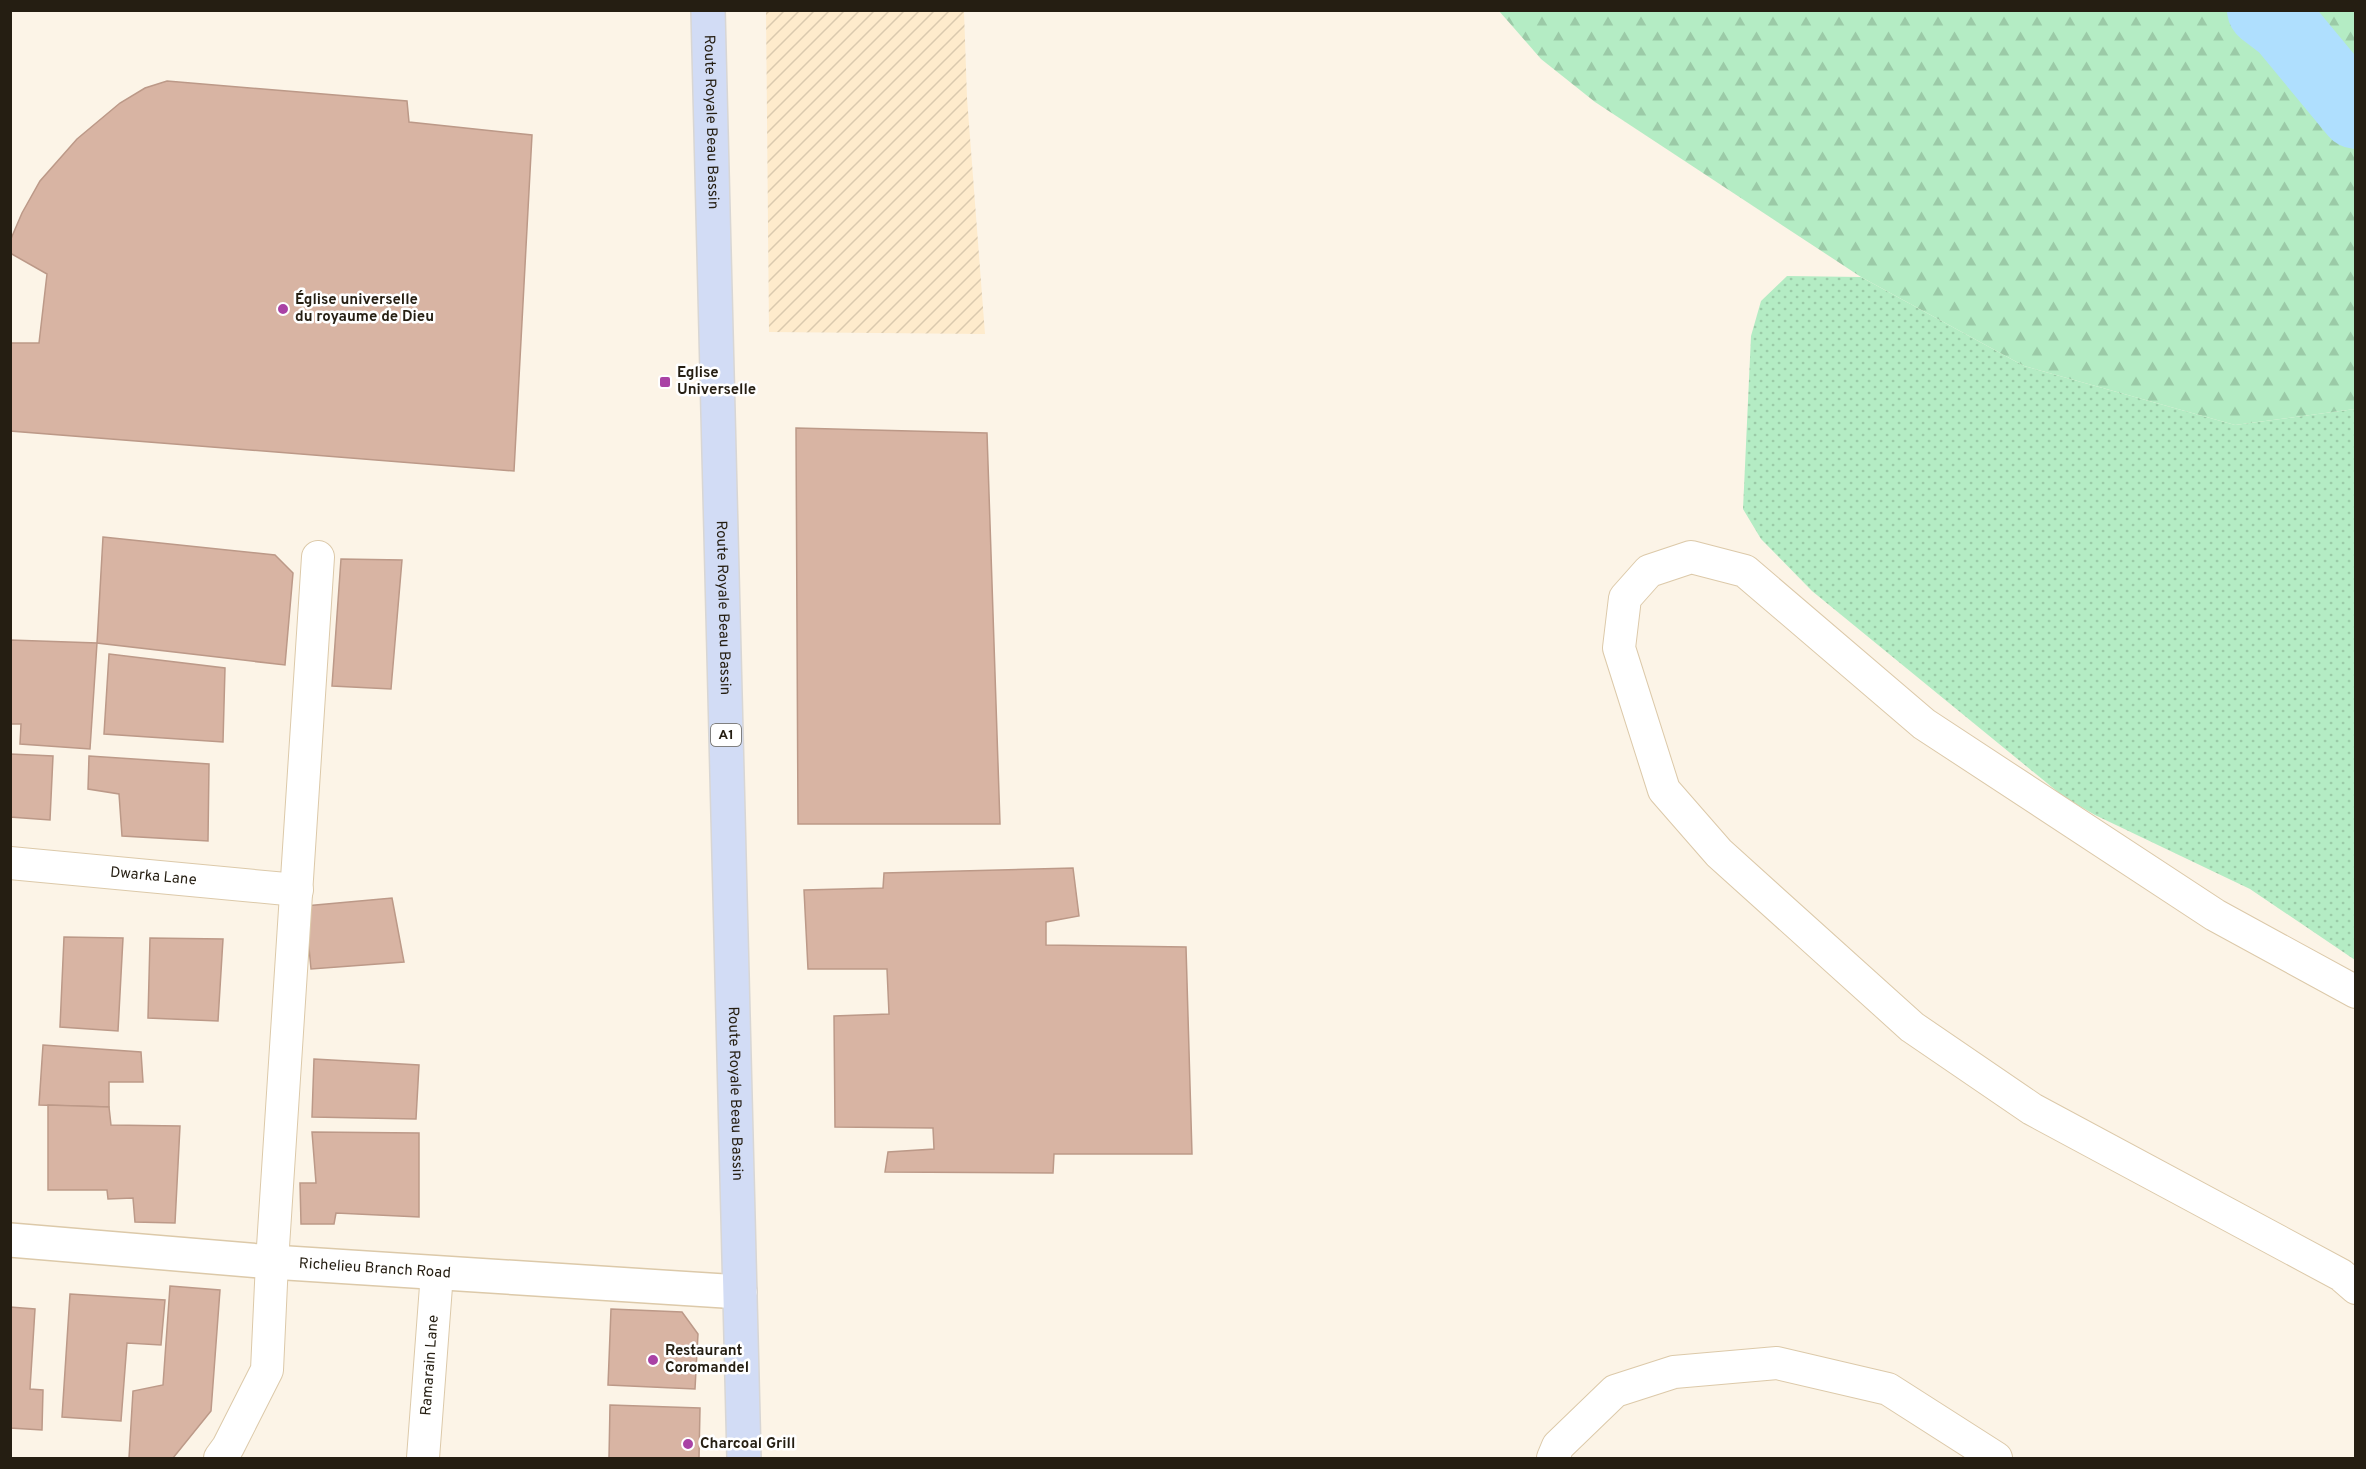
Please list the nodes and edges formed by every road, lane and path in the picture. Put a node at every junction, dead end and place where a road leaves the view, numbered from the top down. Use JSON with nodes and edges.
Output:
{"nodes":[{"id":1,"x":708,"y":10,"type":"edge"},
{"id":2,"x":318,"y":557,"type":"dead end"},
{"id":3,"x":10,"y":863,"type":"edge"},
{"id":4,"x":297,"y":890,"type":"junction"},
{"id":5,"x":2355,"y":992,"type":"edge"},
{"id":6,"x":10,"y":1240,"type":"edge"},
{"id":7,"x":272,"y":1262,"type":"junction"},
{"id":8,"x":437,"y":1273,"type":"junction"},
{"id":9,"x":2355,"y":1288,"type":"edge"},
{"id":10,"x":740,"y":1292,"type":"junction"},
{"id":11,"x":220,"y":1458,"type":"edge"},
{"id":12,"x":423,"y":1458,"type":"edge"},
{"id":13,"x":744,"y":1458,"type":"edge"},
{"id":14,"x":1554,"y":1458,"type":"edge"},
{"id":15,"x":1996,"y":1458,"type":"edge"}],
"edges":[{"from":1,"to":10,"type":"main road","name":"Route Royale Beau Bassin","number":"A1"},
{"from":2,"to":4,"type":"street"},
{"from":3,"to":4,"type":"street","name":"Dwarka Lane"},
{"from":4,"to":7,"type":"street"},
{"from":5,"to":9,"type":"street"},
{"from":6,"to":7,"type":"main road","name":"Richelieu Branch Road"},
{"from":7,"to":8,"type":"main road","name":"Richelieu Branch Road"},
{"from":7,"to":11,"type":"street"},
{"from":8,"to":10,"type":"main road","name":"Richelieu Branch Road"},
{"from":8,"to":12,"type":"street","name":"Ramarain Lane"},
{"from":10,"to":13,"type":"main road","name":"Route Royale Beau Bassin","number":"A1"},
{"from":14,"to":15,"type":"street"}]}
